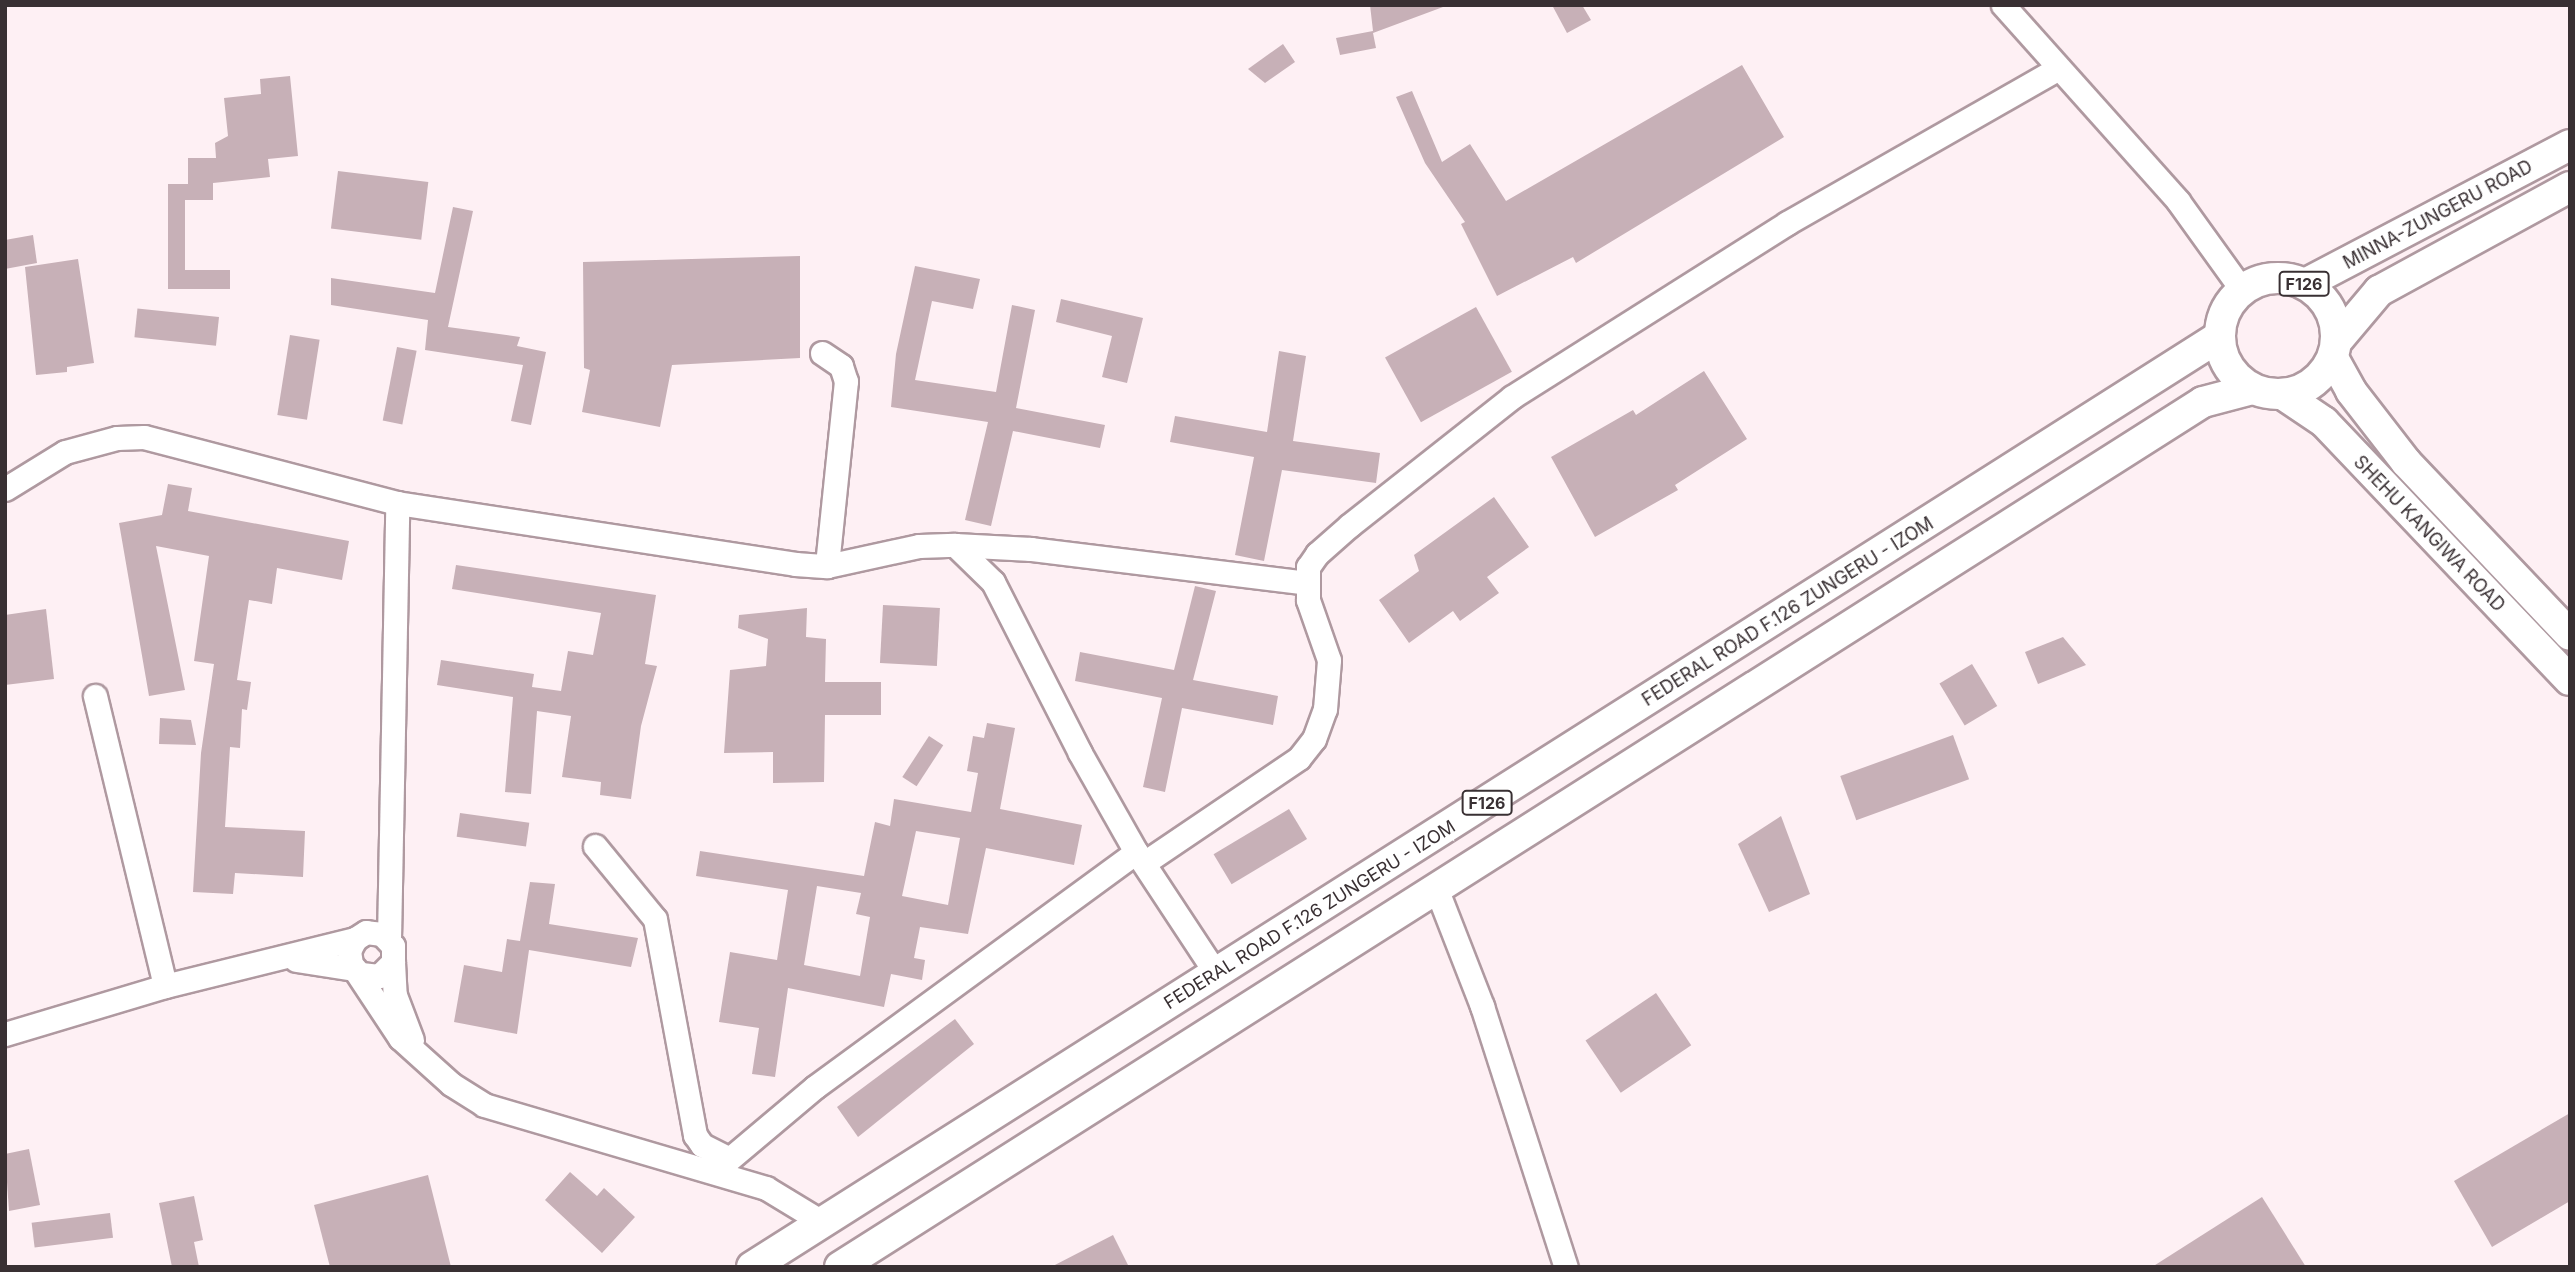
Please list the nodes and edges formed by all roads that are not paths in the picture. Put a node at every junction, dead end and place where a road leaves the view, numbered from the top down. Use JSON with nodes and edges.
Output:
{"nodes":[{"id":1,"x":2003,"y":5,"type":"edge"},
{"id":2,"x":2057,"y":69,"type":"junction"},
{"id":3,"x":2570,"y":145,"type":"edge"},
{"id":4,"x":2570,"y":187,"type":"edge"},
{"id":5,"x":2305,"y":284,"type":"junction"},
{"id":6,"x":2242,"y":290,"type":"junction"},
{"id":7,"x":2220,"y":336,"type":"junction"},
{"id":8,"x":2334,"y":350,"type":"junction"},
{"id":9,"x":822,"y":353,"type":"dead end"},
{"id":10,"x":2252,"y":389,"type":"junction"},
{"id":11,"x":2284,"y":395,"type":"junction"},
{"id":12,"x":5,"y":489,"type":"edge"},
{"id":13,"x":397,"y":503,"type":"junction"},
{"id":14,"x":955,"y":545,"type":"junction"},
{"id":15,"x":827,"y":566,"type":"junction"},
{"id":16,"x":1306,"y":583,"type":"junction"},
{"id":17,"x":2570,"y":635,"type":"edge"},
{"id":18,"x":1691,"y":673,"type":"junction"},
{"id":19,"x":2570,"y":680,"type":"edge"},
{"id":20,"x":95,"y":696,"type":"dead end"},
{"id":21,"x":1717,"y":710,"type":"junction"},
{"id":22,"x":595,"y":845,"type":"dead end"},
{"id":23,"x":1140,"y":858,"type":"junction"},
{"id":24,"x":392,"y":873,"type":"junction"},
{"id":25,"x":1436,"y":888,"type":"junction"},
{"id":26,"x":360,"y":935,"type":"junction"},
{"id":27,"x":389,"y":939,"type":"junction"},
{"id":28,"x":278,"y":959,"type":"junction"},
{"id":29,"x":393,"y":962,"type":"junction"},
{"id":30,"x":358,"y":972,"type":"junction"},
{"id":31,"x":1217,"y":975,"type":"junction"},
{"id":32,"x":165,"y":986,"type":"junction"},
{"id":33,"x":5,"y":1034,"type":"edge"},
{"id":34,"x":421,"y":1059,"type":"junction"},
{"id":35,"x":722,"y":1166,"type":"junction"},
{"id":36,"x":822,"y":1222,"type":"junction"},
{"id":37,"x":849,"y":1264,"type":"edge"},
{"id":38,"x":752,"y":1267,"type":"edge"},
{"id":39,"x":1566,"y":1267,"type":"edge"}],
"edges":[{"from":1,"to":2,"type":"street"},
{"from":2,"to":6,"type":"street"},
{"from":2,"to":16,"type":"street"},
{"from":3,"to":5,"type":"main road","name":"MINNA-ZUNGERU ROAD","number":"F126"},
{"from":4,"to":8,"type":"main road"},
{"from":5,"to":6,"type":"main road","number":"F126"},
{"from":5,"to":8,"type":"main road","number":"F126"},
{"from":6,"to":7,"type":"main road"},
{"from":7,"to":10,"type":"main road"},
{"from":7,"to":18,"type":"main road","name":"FEDERAL ROAD F.126 ZUNGERU - IZOM","number":"F126"},
{"from":8,"to":11,"type":"main road"},
{"from":8,"to":17,"type":"main road","name":"SHEHU KANGIWA ROAD"},
{"from":9,"to":15,"type":"street"},
{"from":10,"to":11,"type":"main road","number":"F126"},
{"from":10,"to":21,"type":"main road","number":"F126"},
{"from":11,"to":19,"type":"main road","name":"SHEHU KANGIWA ROAD"},
{"from":12,"to":13,"type":"street"},
{"from":13,"to":15,"type":"street"},
{"from":13,"to":24,"type":"street"},
{"from":14,"to":15,"type":"street"},
{"from":14,"to":16,"type":"street"},
{"from":14,"to":23,"type":"street"},
{"from":16,"to":23,"type":"street"},
{"from":18,"to":21,"type":"main road"},
{"from":18,"to":31,"type":"main road","name":"FEDERAL ROAD F.126 ZUNGERU - IZOM","number":"F126"},
{"from":20,"to":32,"type":"street"},
{"from":21,"to":25,"type":"main road","number":"F126"},
{"from":22,"to":35,"type":"street"},
{"from":23,"to":31,"type":"street"},
{"from":23,"to":35,"type":"street"},
{"from":24,"to":26,"type":"street"},
{"from":24,"to":27,"type":"street"},
{"from":25,"to":37,"type":"main road","number":"F126"},
{"from":25,"to":39,"type":"street"},
{"from":26,"to":27,"type":"street"},
{"from":26,"to":28,"type":"street"},
{"from":26,"to":30,"type":"street"},
{"from":27,"to":29,"type":"street"},
{"from":28,"to":30,"type":"street"},
{"from":28,"to":32,"type":"street"},
{"from":29,"to":30,"type":"street"},
{"from":29,"to":34,"type":"street"},
{"from":30,"to":34,"type":"street"},
{"from":31,"to":36,"type":"main road","name":"FEDERAL ROAD F.126 ZUNGERU - IZOM","number":"F126"},
{"from":32,"to":33,"type":"street"},
{"from":34,"to":35,"type":"street"},
{"from":35,"to":36,"type":"street"},
{"from":36,"to":38,"type":"main road","name":"FEDERAL ROAD F.126 ZUNGERU - IZOM","number":"F126"}]}
